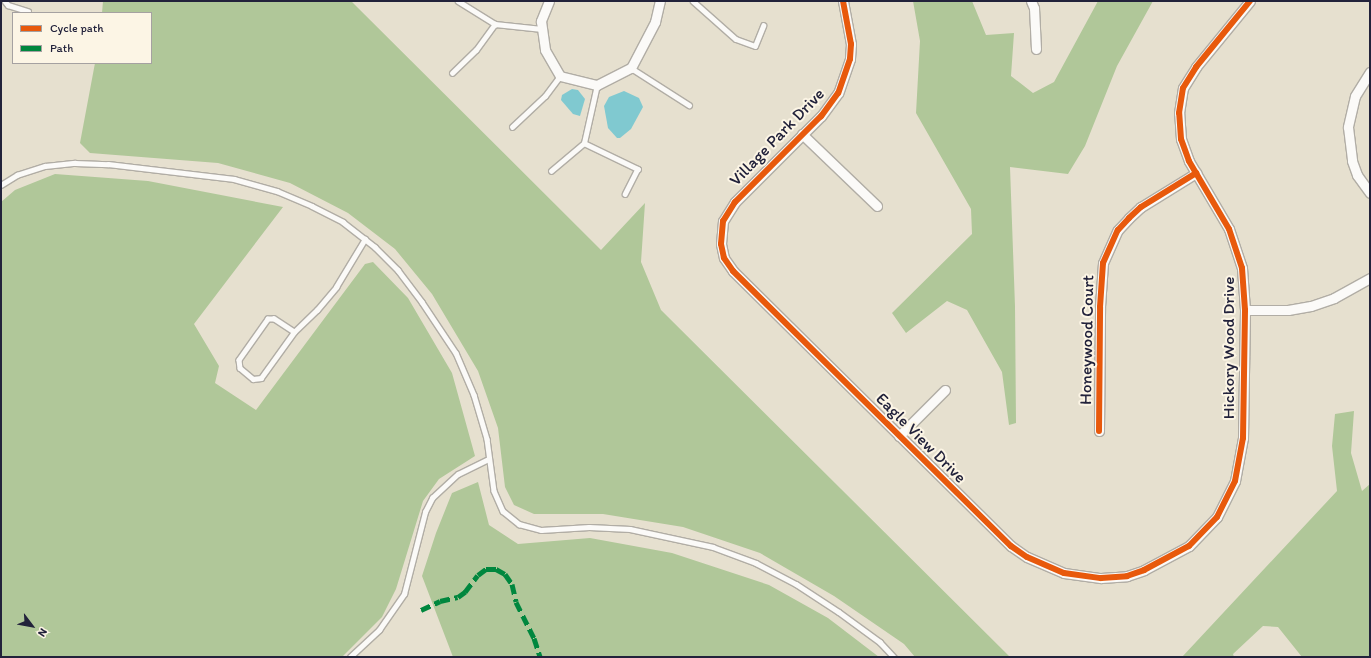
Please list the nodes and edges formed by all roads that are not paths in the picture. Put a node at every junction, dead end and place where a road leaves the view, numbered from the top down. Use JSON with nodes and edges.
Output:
{"nodes":[{"id":1,"x":6,"y":1,"type":"edge"},
{"id":2,"x":458,"y":1,"type":"edge"},
{"id":3,"x":548,"y":1,"type":"edge"},
{"id":4,"x":660,"y":1,"type":"edge"},
{"id":5,"x":694,"y":1,"type":"edge"},
{"id":6,"x":843,"y":1,"type":"edge"},
{"id":7,"x":1031,"y":1,"type":"edge"},
{"id":8,"x":1250,"y":1,"type":"edge"},
{"id":9,"x":28,"y":11,"type":"dead end"},
{"id":10,"x":495,"y":24,"type":"junction"},
{"id":11,"x":763,"y":26,"type":"dead end"},
{"id":12,"x":542,"y":29,"type":"junction"},
{"id":13,"x":1036,"y":49,"type":"dead end"},
{"id":14,"x":631,"y":68,"type":"junction"},
{"id":15,"x":1370,"y":72,"type":"edge"},
{"id":16,"x":452,"y":73,"type":"dead end"},
{"id":17,"x":560,"y":76,"type":"junction"},
{"id":18,"x":597,"y":85,"type":"junction"},
{"id":19,"x":689,"y":106,"type":"dead end"},
{"id":20,"x":512,"y":127,"type":"dead end"},
{"id":21,"x":802,"y":134,"type":"junction"},
{"id":22,"x":584,"y":144,"type":"junction"},
{"id":23,"x":551,"y":171,"type":"dead end"},
{"id":24,"x":1196,"y":173,"type":"junction"},
{"id":25,"x":1,"y":185,"type":"edge"},
{"id":26,"x":1370,"y":193,"type":"edge"},
{"id":27,"x":625,"y":194,"type":"dead end"},
{"id":28,"x":877,"y":206,"type":"dead end"},
{"id":29,"x":365,"y":239,"type":"junction"},
{"id":30,"x":721,"y":244,"type":"joint"},
{"id":31,"x":1370,"y":278,"type":"edge"},
{"id":32,"x":1245,"y":310,"type":"junction"},
{"id":33,"x":294,"y":332,"type":"junction"},
{"id":34,"x":945,"y":390,"type":"dead end"},
{"id":35,"x":1099,"y":431,"type":"dead end"},
{"id":36,"x":899,"y":436,"type":"junction"},
{"id":37,"x":490,"y":459,"type":"junction"},
{"id":38,"x":1144,"y":570,"type":"joint"},
{"id":39,"x":350,"y":657,"type":"edge"},
{"id":40,"x":894,"y":657,"type":"edge"}],
"edges":[{"from":1,"to":9,"type":"lane"},
{"from":2,"to":10,"type":"lane"},
{"from":3,"to":12,"type":"street"},
{"from":4,"to":14,"type":"street"},
{"from":5,"to":11,"type":"lane"},
{"from":6,"to":21,"type":"street","name":"Village Park Drive"},
{"from":7,"to":13,"type":"street"},
{"from":8,"to":24,"type":"street","name":"Hickory Wood Drive"},
{"from":10,"to":12,"type":"lane"},
{"from":10,"to":16,"type":"lane"},
{"from":12,"to":17,"type":"street"},
{"from":14,"to":18,"type":"street"},
{"from":14,"to":19,"type":"lane"},
{"from":15,"to":26,"type":"street"},
{"from":17,"to":18,"type":"street"},
{"from":17,"to":20,"type":"lane"},
{"from":18,"to":22,"type":"lane"},
{"from":21,"to":28,"type":"street"},
{"from":21,"to":30,"type":"street","name":"Village Park Drive"},
{"from":22,"to":23,"type":"lane"},
{"from":22,"to":27,"type":"lane"},
{"from":24,"to":32,"type":"street","name":"Hickory Wood Drive"},
{"from":24,"to":35,"type":"street","name":"Honeywood Court"},
{"from":25,"to":29,"type":"lane"},
{"from":29,"to":33,"type":"lane"},
{"from":29,"to":37,"type":"lane"},
{"from":30,"to":36,"type":"street","name":"Eagle View Drive"},
{"from":31,"to":32,"type":"street"},
{"from":32,"to":38,"type":"street","name":"Hickory Wood Drive"},
{"from":33,"to":33,"type":"lane"},
{"from":34,"to":36,"type":"street"},
{"from":36,"to":38,"type":"street","name":"Eagle View Drive"},
{"from":37,"to":39,"type":"lane"},
{"from":37,"to":40,"type":"lane"}]}
